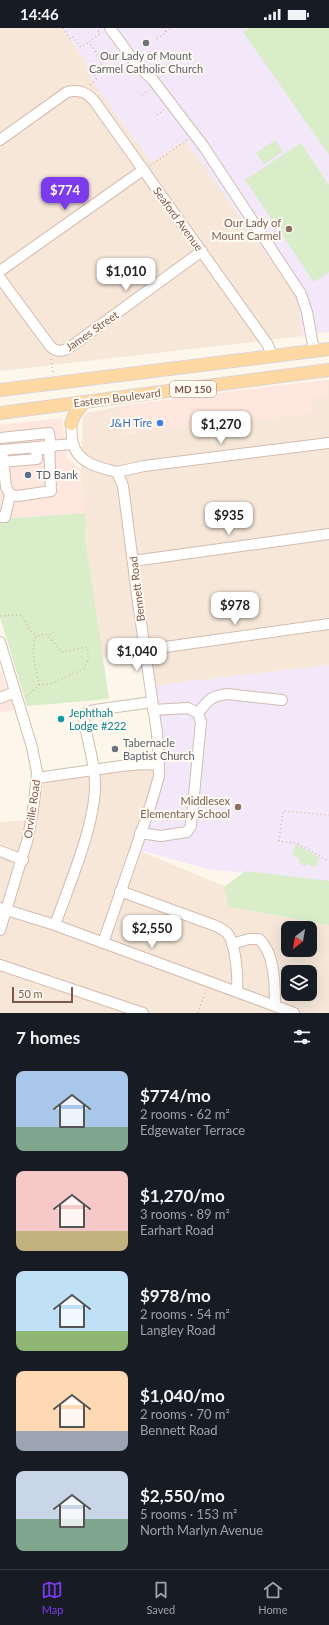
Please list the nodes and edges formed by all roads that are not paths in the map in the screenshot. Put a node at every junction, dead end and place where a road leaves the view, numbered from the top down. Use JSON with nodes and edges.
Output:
{"nodes":[{"id":1,"x":107,"y":29,"type":"edge"},
{"id":2,"x":0,"y":140,"type":"edge"},
{"id":3,"x":146,"y":168,"type":"junction"},
{"id":4,"x":202,"y":251,"type":"junction"},
{"id":5,"x":0,"y":271,"type":"edge"},
{"id":6,"x":0,"y":278,"type":"edge"},
{"id":7,"x":329,"y":350,"type":"edge"},
{"id":8,"x":314,"y":351,"type":"junction"},
{"id":9,"x":272,"y":357,"type":"junction"},
{"id":10,"x":329,"y":370,"type":"edge"},
{"id":11,"x":0,"y":390,"type":"edge"},
{"id":12,"x":84,"y":402,"type":"junction"},
{"id":13,"x":57,"y":405,"type":"junction"},
{"id":14,"x":0,"y":413,"type":"edge"},
{"id":15,"x":71,"y":424,"type":"junction"},
{"id":16,"x":0,"y":438,"type":"edge"},
{"id":17,"x":329,"y":443,"type":"edge"},
{"id":18,"x":73,"y":444,"type":"junction"},
{"id":19,"x":49,"y":446,"type":"junction"},
{"id":20,"x":2,"y":462,"type":"edge"},
{"id":21,"x":117,"y":472,"type":"junction"},
{"id":22,"x":10,"y":495,"type":"junction"},
{"id":23,"x":0,"y":517,"type":"edge"},
{"id":24,"x":329,"y":534,"type":"edge"},
{"id":25,"x":133,"y":561,"type":"junction"},
{"id":26,"x":329,"y":624,"type":"edge"},
{"id":27,"x":0,"y":642,"type":"edge"},
{"id":28,"x":144,"y":650,"type":"junction"},
{"id":29,"x":16,"y":695,"type":"junction"},
{"id":30,"x":0,"y":698,"type":"edge"},
{"id":31,"x":282,"y":700,"type":"dead end"},
{"id":32,"x":153,"y":706,"type":"junction"},
{"id":33,"x":198,"y":713,"type":"junction"},
{"id":34,"x":159,"y":765,"type":"junction"},
{"id":35,"x":94,"y":771,"type":"junction"},
{"id":36,"x":37,"y":778,"type":"junction"},
{"id":37,"x":140,"y":833,"type":"junction"},
{"id":38,"x":0,"y":851,"type":"edge"},
{"id":39,"x":22,"y":860,"type":"junction"},
{"id":40,"x":120,"y":891,"type":"junction"},
{"id":41,"x":2,"y":910,"type":"edge"},
{"id":42,"x":55,"y":925,"type":"junction"},
{"id":43,"x":0,"y":930,"type":"edge"},
{"id":44,"x":103,"y":943,"type":"junction"},
{"id":45,"x":232,"y":944,"type":"junction"},
{"id":46,"x":0,"y":965,"type":"edge"},
{"id":47,"x":237,"y":991,"type":"junction"},
{"id":48,"x":274,"y":1005,"type":"junction"},
{"id":49,"x":143,"y":1013,"type":"edge"},
{"id":50,"x":294,"y":1013,"type":"edge"}],
"edges":[{"from":1,"to":8,"type":"street"},
{"from":2,"to":3,"type":"street","name":"Seaford Avenue"},
{"from":3,"to":4,"type":"street","name":"Seaford Avenue"},
{"from":3,"to":5,"type":"street"},
{"from":4,"to":6,"type":"street","name":"James Street"},
{"from":4,"to":9,"type":"street","name":"Seaford Avenue"},
{"from":7,"to":8,"type":"main road","name":"Eastern Boulevard","number":"MD 150"},
{"from":8,"to":9,"type":"main road","name":"Eastern Boulevard","number":"MD 150"},
{"from":9,"to":11,"type":"main road","name":"Eastern Boulevard","number":"MD 150"},
{"from":10,"to":12,"type":"main road","name":"Eastern Boulevard","number":"MD 150"},
{"from":12,"to":13,"type":"main road","name":"Eastern Boulevard","number":"MD 150"},
{"from":12,"to":15,"type":"main road"},
{"from":13,"to":14,"type":"main road","name":"Eastern Boulevard","number":"MD 150"},
{"from":13,"to":15,"type":"main road"},
{"from":15,"to":18,"type":"street"},
{"from":16,"to":20,"type":"street"},
{"from":17,"to":21,"type":"street"},
{"from":18,"to":19,"type":"street"},
{"from":18,"to":21,"type":"street"},
{"from":19,"to":20,"type":"street"},
{"from":19,"to":22,"type":"street"},
{"from":20,"to":22,"type":"street"},
{"from":21,"to":25,"type":"street","name":"Bennett Road"},
{"from":22,"to":23,"type":"street"},
{"from":24,"to":25,"type":"street"},
{"from":25,"to":28,"type":"street","name":"Bennett Road"},
{"from":26,"to":28,"type":"street"},
{"from":27,"to":29,"type":"street","name":"Orville Road"},
{"from":28,"to":32,"type":"street","name":"Bennett Road"},
{"from":29,"to":30,"type":"street"},
{"from":29,"to":36,"type":"street","name":"Orville Road"},
{"from":31,"to":33,"type":"street"},
{"from":32,"to":33,"type":"street"},
{"from":32,"to":34,"type":"street","name":"Bennett Road"},
{"from":32,"to":35,"type":"street"},
{"from":33,"to":37,"type":"street"},
{"from":34,"to":35,"type":"street"},
{"from":34,"to":37,"type":"street","name":"Bennett Road"},
{"from":35,"to":36,"type":"street"},
{"from":35,"to":42,"type":"street"},
{"from":36,"to":39,"type":"street","name":"Orville Road"},
{"from":37,"to":40,"type":"street","name":"Bennett Road"},
{"from":38,"to":39,"type":"street"},
{"from":39,"to":41,"type":"street","name":"Orville Road"},
{"from":40,"to":44,"type":"street","name":"Bennett Road"},
{"from":40,"to":45,"type":"street"},
{"from":41,"to":42,"type":"street"},
{"from":41,"to":43,"type":"street","name":"Orville Road"},
{"from":42,"to":44,"type":"street"},
{"from":44,"to":47,"type":"street"},
{"from":45,"to":47,"type":"street"},
{"from":45,"to":48,"type":"street"},
{"from":46,"to":49,"type":"street"},
{"from":47,"to":48,"type":"street"},
{"from":48,"to":50,"type":"street"}]}
